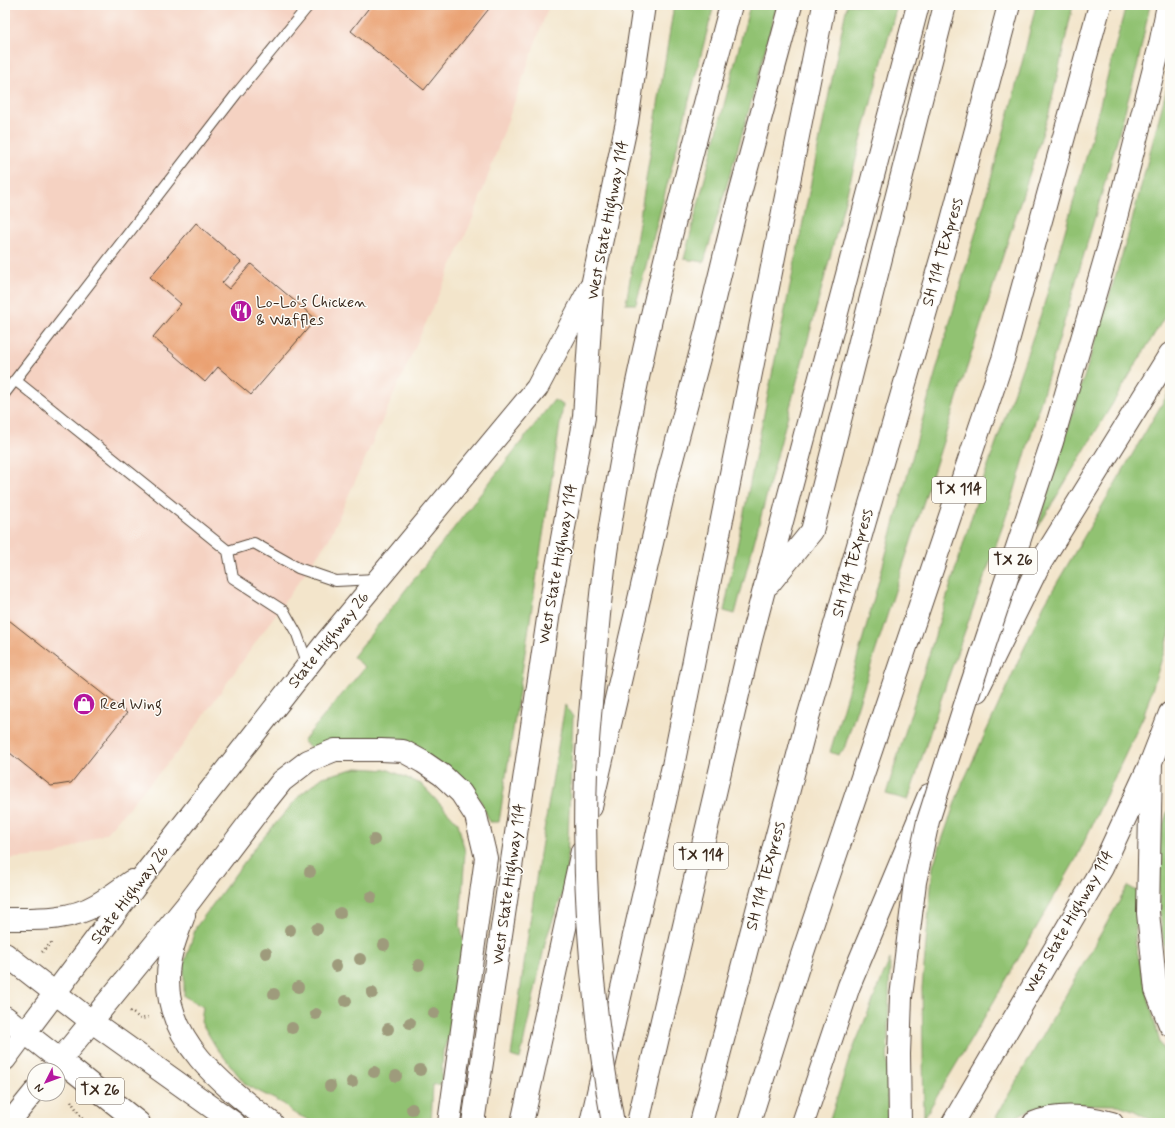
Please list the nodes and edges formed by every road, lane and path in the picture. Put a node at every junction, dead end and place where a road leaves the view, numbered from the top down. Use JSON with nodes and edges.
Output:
{"nodes":[{"id":1,"x":309,"y":5,"type":"edge"},
{"id":2,"x":644,"y":5,"type":"edge"},
{"id":3,"x":731,"y":5,"type":"edge"},
{"id":4,"x":791,"y":5,"type":"edge"},
{"id":5,"x":824,"y":5,"type":"edge"},
{"id":6,"x":918,"y":5,"type":"edge"},
{"id":7,"x":945,"y":5,"type":"edge"},
{"id":8,"x":1009,"y":5,"type":"edge"},
{"id":9,"x":1100,"y":5,"type":"edge"},
{"id":10,"x":1168,"y":5,"type":"edge"},
{"id":11,"x":593,"y":281,"type":"junction"},
{"id":12,"x":1170,"y":354,"type":"edge"},
{"id":13,"x":15,"y":380,"type":"junction"},
{"id":14,"x":5,"y":393,"type":"edge"},
{"id":15,"x":228,"y":551,"type":"junction"},
{"id":16,"x":378,"y":579,"type":"junction"},
{"id":17,"x":764,"y":590,"type":"junction"},
{"id":18,"x":308,"y":666,"type":"junction"},
{"id":19,"x":1170,"y":713,"type":"edge"},
{"id":20,"x":1151,"y":762,"type":"junction"},
{"id":21,"x":147,"y":871,"type":"junction"},
{"id":22,"x":186,"y":906,"type":"junction"},
{"id":23,"x":5,"y":919,"type":"edge"},
{"id":24,"x":53,"y":941,"type":"dead end"},
{"id":25,"x":5,"y":954,"type":"edge"},
{"id":26,"x":40,"y":954,"type":"dead end"},
{"id":27,"x":55,"y":993,"type":"junction"},
{"id":28,"x":127,"y":1009,"type":"dead end"},
{"id":29,"x":152,"y":1016,"type":"dead end"},
{"id":30,"x":5,"y":1017,"type":"edge"},
{"id":31,"x":91,"y":1020,"type":"junction"},
{"id":32,"x":1170,"y":1025,"type":"edge"},
{"id":33,"x":25,"y":1033,"type":"junction"},
{"id":34,"x":5,"y":1060,"type":"edge"},
{"id":35,"x":53,"y":1062,"type":"edge"},
{"id":36,"x":58,"y":1062,"type":"edge"},
{"id":37,"x":66,"y":1072,"type":"edge"},
{"id":38,"x":67,"y":1098,"type":"dead end"},
{"id":39,"x":26,"y":1102,"type":"edge"},
{"id":40,"x":9,"y":1123,"type":"edge"},
{"id":41,"x":85,"y":1123,"type":"edge"},
{"id":42,"x":139,"y":1123,"type":"edge"},
{"id":43,"x":234,"y":1123,"type":"edge"},
{"id":44,"x":272,"y":1123,"type":"edge"},
{"id":45,"x":449,"y":1123,"type":"edge"},
{"id":46,"x":473,"y":1123,"type":"edge"},
{"id":47,"x":522,"y":1123,"type":"edge"},
{"id":48,"x":591,"y":1123,"type":"edge"},
{"id":49,"x":613,"y":1123,"type":"edge"},
{"id":50,"x":638,"y":1123,"type":"edge"},
{"id":51,"x":701,"y":1123,"type":"edge"},
{"id":52,"x":748,"y":1123,"type":"edge"},
{"id":53,"x":803,"y":1123,"type":"edge"},
{"id":54,"x":900,"y":1123,"type":"edge"},
{"id":55,"x":953,"y":1123,"type":"edge"},
{"id":56,"x":1034,"y":1123,"type":"edge"},
{"id":57,"x":1112,"y":1123,"type":"edge"}],
"edges":[{"from":1,"to":13,"type":"lane"},
{"from":2,"to":11,"type":"main road","name":"West State Highway 114"},
{"from":3,"to":49,"type":"main road","bridge":true},
{"from":4,"to":47,"type":"main road"},
{"from":5,"to":48,"type":"main road"},
{"from":6,"to":17,"type":"main road","number":"TX 114"},
{"from":7,"to":17,"type":"main road"},
{"from":8,"to":51,"type":"main road","name":"SH 114 TEXpress"},
{"from":9,"to":52,"type":"main road","number":"TX 114"},
{"from":10,"to":54,"type":"main road","number":"TX 26","bridge":true},
{"from":11,"to":16,"type":"main road","name":"State Highway 26"},
{"from":11,"to":46,"type":"main road","name":"West State Highway 114"},
{"from":12,"to":53,"type":"main road"},
{"from":13,"to":14,"type":"lane"},
{"from":13,"to":15,"type":"lane"},
{"from":15,"to":16,"type":"lane"},
{"from":15,"to":18,"type":"lane"},
{"from":16,"to":18,"type":"main road","name":"State Highway 26"},
{"from":17,"to":50,"type":"main road","number":"TX 114"},
{"from":18,"to":21,"type":"main road","name":"State Highway 26"},
{"from":19,"to":20,"type":"main road","name":"West State Highway 114"},
{"from":20,"to":32,"type":"main road"},
{"from":20,"to":55,"type":"main road","name":"West State Highway 114"},
{"from":21,"to":23,"type":"main road"},
{"from":21,"to":27,"type":"main road","name":"State Highway 26"},
{"from":22,"to":31,"type":"main road"},
{"from":22,"to":44,"type":"main road"},
{"from":22,"to":45,"type":"main road"},
{"from":24,"to":26,"type":"path"},
{"from":25,"to":27,"type":"main road"},
{"from":27,"to":31,"type":"main road"},
{"from":27,"to":33,"type":"main road","name":"State Highway 26"},
{"from":28,"to":29,"type":"path"},
{"from":30,"to":33,"type":"main road"},
{"from":31,"to":36,"type":"main road"},
{"from":31,"to":43,"type":"main road"},
{"from":33,"to":34,"type":"street"},
{"from":33,"to":35,"type":"main road","number":"TX 26"},
{"from":37,"to":42,"type":"main road","number":"TX 26"},
{"from":38,"to":41,"type":"path"},
{"from":39,"to":40,"type":"street"},
{"from":56,"to":57,"type":"main road"}]}
